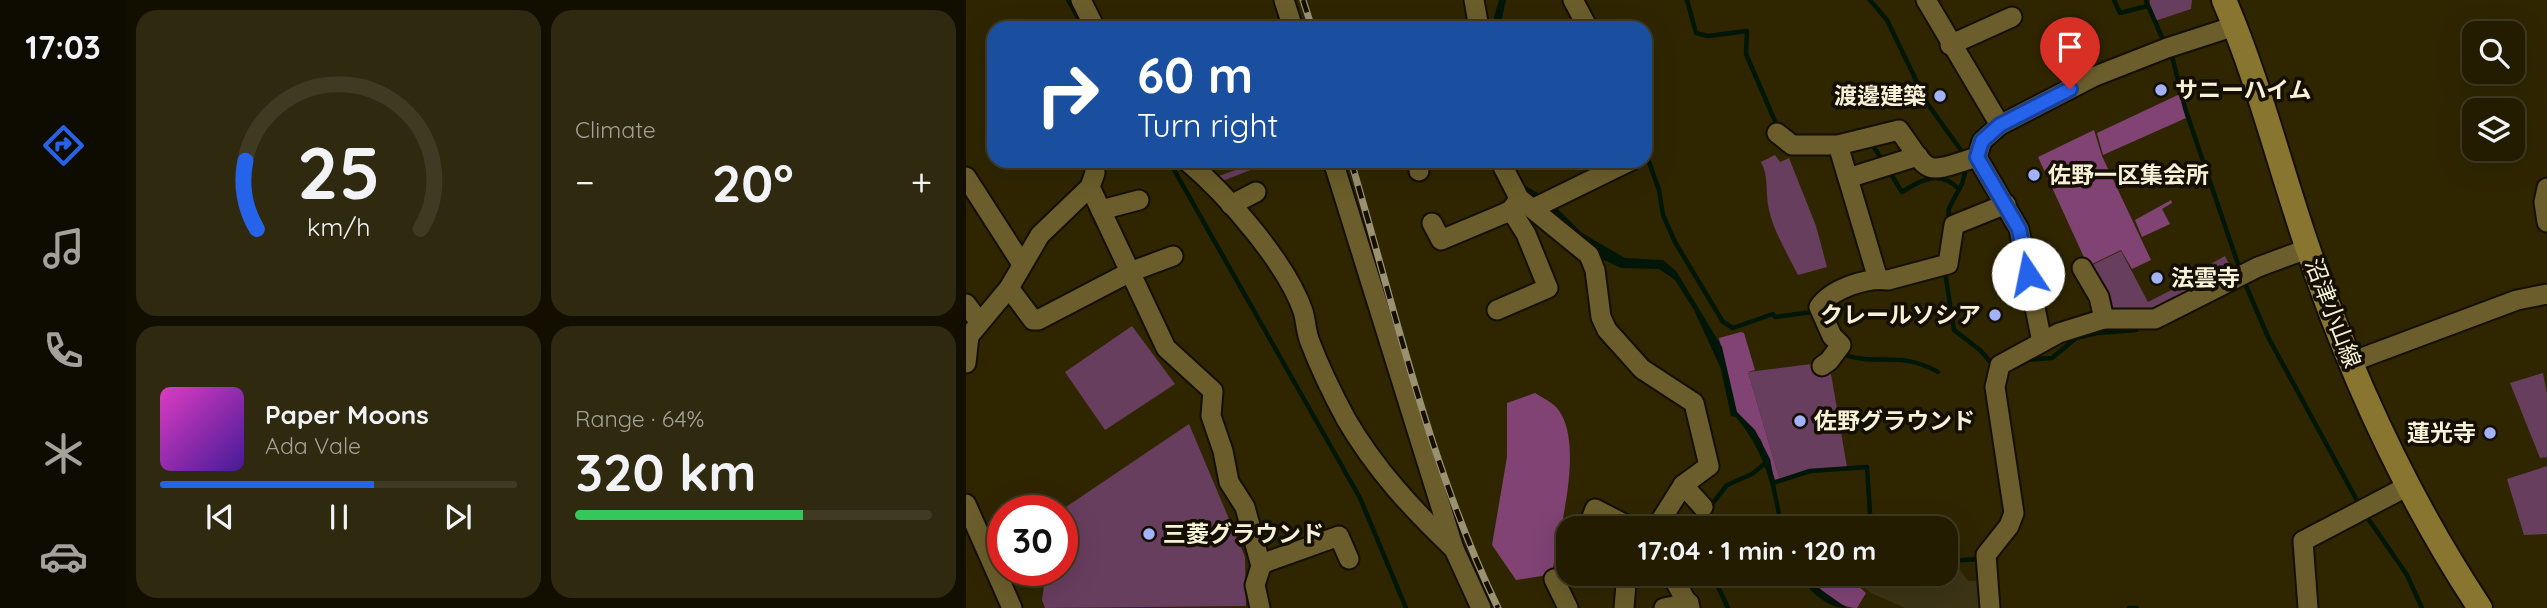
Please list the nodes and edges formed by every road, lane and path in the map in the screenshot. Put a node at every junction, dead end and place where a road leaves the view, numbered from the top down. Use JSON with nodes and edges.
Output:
{"nodes":[{"id":1,"x":1081,"y":0,"type":"edge"},
{"id":2,"x":1284,"y":0,"type":"edge"},
{"id":3,"x":1474,"y":0,"type":"edge"},
{"id":4,"x":1573,"y":0,"type":"edge"},
{"id":5,"x":1926,"y":0,"type":"edge"},
{"id":6,"x":2224,"y":0,"type":"edge"},
{"id":7,"x":2012,"y":17,"type":"dead end"},
{"id":8,"x":1092,"y":21,"type":"edge"},
{"id":9,"x":1291,"y":21,"type":"edge"},
{"id":10,"x":1476,"y":21,"type":"edge"},
{"id":11,"x":1582,"y":21,"type":"edge"},
{"id":12,"x":2235,"y":26,"type":"junction"},
{"id":13,"x":1950,"y":45,"type":"junction"},
{"id":14,"x":2000,"y":125,"type":"junction"},
{"id":15,"x":1777,"y":133,"type":"dead end"},
{"id":16,"x":1838,"y":145,"type":"junction"},
{"id":17,"x":1977,"y":157,"type":"junction"},
{"id":18,"x":1095,"y":168,"type":"edge"},
{"id":19,"x":1195,"y":168,"type":"edge"},
{"id":20,"x":1335,"y":168,"type":"edge"},
{"id":21,"x":1505,"y":168,"type":"edge"},
{"id":22,"x":1610,"y":168,"type":"edge"},
{"id":23,"x":1926,"y":168,"type":"junction"},
{"id":24,"x":966,"y":177,"type":"edge"},
{"id":25,"x":1848,"y":178,"type":"junction"},
{"id":26,"x":1090,"y":187,"type":"junction"},
{"id":27,"x":2547,"y":188,"type":"edge"},
{"id":28,"x":1256,"y":191,"type":"dead end"},
{"id":29,"x":1525,"y":197,"type":"junction"},
{"id":30,"x":1139,"y":200,"type":"dead end"},
{"id":31,"x":2006,"y":204,"type":"junction"},
{"id":32,"x":1231,"y":205,"type":"junction"},
{"id":33,"x":1101,"y":210,"type":"junction"},
{"id":34,"x":2547,"y":222,"type":"edge"},
{"id":35,"x":1432,"y":223,"type":"dead end"},
{"id":36,"x":2307,"y":249,"type":"junction"},
{"id":37,"x":1173,"y":256,"type":"dead end"},
{"id":38,"x":1022,"y":264,"type":"junction"},
{"id":39,"x":2082,"y":268,"type":"dead end"},
{"id":40,"x":1130,"y":272,"type":"junction"},
{"id":41,"x":1878,"y":279,"type":"junction"},
{"id":42,"x":1009,"y":288,"type":"junction"},
{"id":43,"x":2547,"y":294,"type":"edge"},
{"id":44,"x":1497,"y":310,"type":"dead end"},
{"id":45,"x":972,"y":316,"type":"edge"},
{"id":46,"x":2104,"y":320,"type":"junction"},
{"id":47,"x":2042,"y":342,"type":"junction"},
{"id":48,"x":2351,"y":362,"type":"junction"},
{"id":49,"x":966,"y":363,"type":"edge"},
{"id":50,"x":1822,"y":366,"type":"dead end"},
{"id":51,"x":1683,"y":485,"type":"junction"},
{"id":52,"x":2406,"y":487,"type":"junction"},
{"id":53,"x":966,"y":504,"type":"edge"},
{"id":54,"x":1703,"y":507,"type":"dead end"},
{"id":55,"x":1592,"y":516,"type":"edge"},
{"id":56,"x":1609,"y":516,"type":"edge"},
{"id":57,"x":1663,"y":516,"type":"edge"},
{"id":58,"x":1454,"y":549,"type":"junction"},
{"id":59,"x":1349,"y":559,"type":"dead end"},
{"id":60,"x":1261,"y":564,"type":"junction"},
{"id":61,"x":1554,"y":579,"type":"dead end"},
{"id":62,"x":1626,"y":586,"type":"edge"},
{"id":63,"x":1678,"y":586,"type":"edge"},
{"id":64,"x":1689,"y":605,"type":"edge"},
{"id":65,"x":1012,"y":608,"type":"edge"},
{"id":66,"x":1260,"y":608,"type":"edge"},
{"id":67,"x":1481,"y":608,"type":"edge"},
{"id":68,"x":1568,"y":608,"type":"edge"},
{"id":69,"x":1624,"y":608,"type":"edge"},
{"id":70,"x":1664,"y":608,"type":"edge"},
{"id":71,"x":1990,"y":608,"type":"edge"},
{"id":72,"x":2308,"y":608,"type":"edge"},
{"id":73,"x":2480,"y":608,"type":"edge"}],
"edges":[{"from":1,"to":8,"type":"street"},
{"from":2,"to":9,"type":"street"},
{"from":3,"to":10,"type":"street"},
{"from":4,"to":11,"type":"street"},
{"from":5,"to":13,"type":"street"},
{"from":6,"to":12,"type":"main road","name":"沼津小山線"},
{"from":7,"to":13,"type":"street"},
{"from":12,"to":14,"type":"street"},
{"from":12,"to":36,"type":"main road","name":"沼津小山線"},
{"from":13,"to":14,"type":"street"},
{"from":14,"to":17,"type":"street"},
{"from":15,"to":16,"type":"street"},
{"from":16,"to":23,"type":"street"},
{"from":16,"to":25,"type":"street"},
{"from":17,"to":23,"type":"street"},
{"from":17,"to":31,"type":"street"},
{"from":18,"to":26,"type":"street"},
{"from":19,"to":32,"type":"street"},
{"from":20,"to":58,"type":"street"},
{"from":21,"to":29,"type":"street"},
{"from":22,"to":29,"type":"street"},
{"from":23,"to":25,"type":"street"},
{"from":24,"to":38,"type":"street"},
{"from":25,"to":41,"type":"street"},
{"from":26,"to":33,"type":"street"},
{"from":26,"to":38,"type":"street"},
{"from":27,"to":34,"type":"street"},
{"from":28,"to":32,"type":"street"},
{"from":29,"to":35,"type":"street"},
{"from":29,"to":44,"type":"street"},
{"from":29,"to":51,"type":"street"},
{"from":30,"to":33,"type":"street"},
{"from":31,"to":41,"type":"street"},
{"from":31,"to":47,"type":"street"},
{"from":32,"to":58,"type":"street"},
{"from":33,"to":40,"type":"street"},
{"from":36,"to":46,"type":"street"},
{"from":36,"to":48,"type":"main road","name":"沼津小山線"},
{"from":37,"to":40,"type":"street"},
{"from":38,"to":42,"type":"street"},
{"from":39,"to":46,"type":"street"},
{"from":40,"to":42,"type":"street"},
{"from":40,"to":60,"type":"street"},
{"from":41,"to":50,"type":"street"},
{"from":42,"to":45,"type":"street"},
{"from":43,"to":48,"type":"street"},
{"from":45,"to":49,"type":"street"},
{"from":46,"to":47,"type":"street"},
{"from":47,"to":71,"type":"street"},
{"from":48,"to":52,"type":"main road","name":"沼津小山線"},
{"from":51,"to":54,"type":"street"},
{"from":51,"to":57,"type":"street"},
{"from":52,"to":72,"type":"street"},
{"from":52,"to":73,"type":"main road","name":"沼津小山線"},
{"from":53,"to":65,"type":"street"},
{"from":55,"to":56,"type":"street"},
{"from":58,"to":67,"type":"street"},
{"from":59,"to":60,"type":"street"},
{"from":60,"to":66,"type":"street"},
{"from":61,"to":68,"type":"street"},
{"from":62,"to":69,"type":"street"},
{"from":63,"to":64,"type":"street"},
{"from":64,"to":70,"type":"street"}]}
